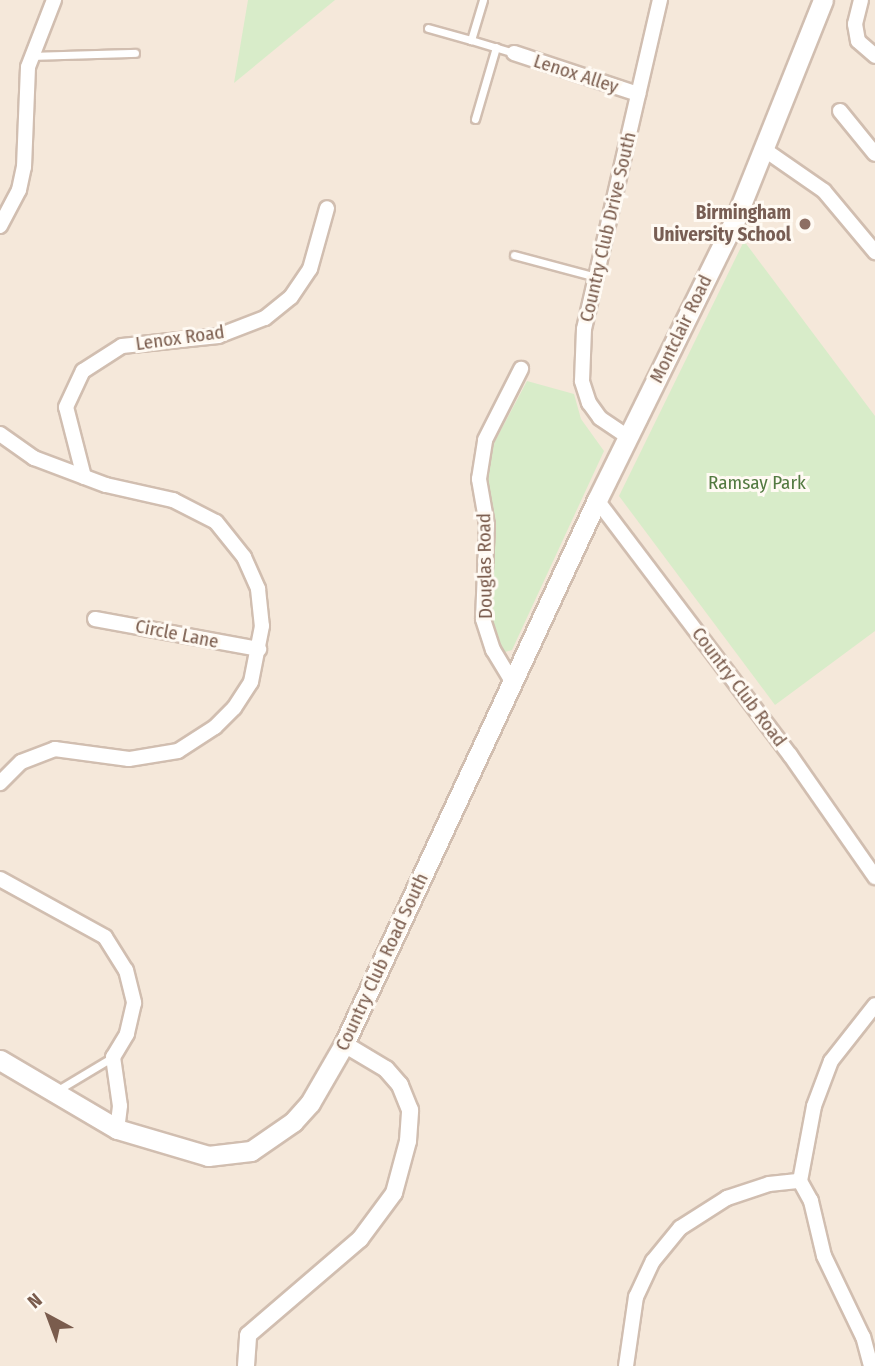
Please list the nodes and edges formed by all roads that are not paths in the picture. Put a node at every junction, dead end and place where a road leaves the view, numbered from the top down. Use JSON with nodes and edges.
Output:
{"nodes":[{"id":1,"x":54,"y":0,"type":"edge"},
{"id":2,"x":483,"y":0,"type":"edge"},
{"id":3,"x":660,"y":0,"type":"edge"},
{"id":4,"x":823,"y":0,"type":"edge"},
{"id":5,"x":862,"y":0,"type":"edge"},
{"id":6,"x":428,"y":28,"type":"dead end"},
{"id":7,"x":471,"y":40,"type":"junction"},
{"id":8,"x":496,"y":47,"type":"junction"},
{"id":9,"x":135,"y":53,"type":"dead end"},
{"id":10,"x":514,"y":53,"type":"joint"},
{"id":11,"x":32,"y":56,"type":"junction"},
{"id":12,"x":875,"y":57,"type":"edge"},
{"id":13,"x":638,"y":94,"type":"junction"},
{"id":14,"x":840,"y":111,"type":"dead end"},
{"id":15,"x":475,"y":118,"type":"dead end"},
{"id":16,"x":765,"y":150,"type":"junction"},
{"id":17,"x":875,"y":154,"type":"edge"},
{"id":18,"x":327,"y":208,"type":"dead end"},
{"id":19,"x":0,"y":226,"type":"edge"},
{"id":20,"x":875,"y":252,"type":"edge"},
{"id":21,"x":514,"y":255,"type":"dead end"},
{"id":22,"x":596,"y":277,"type":"junction"},
{"id":23,"x":521,"y":369,"type":"dead end"},
{"id":24,"x":0,"y":434,"type":"edge"},
{"id":25,"x":628,"y":437,"type":"junction"},
{"id":26,"x":84,"y":477,"type":"junction"},
{"id":27,"x":597,"y":500,"type":"junction"},
{"id":28,"x":95,"y":619,"type":"dead end"},
{"id":29,"x":259,"y":649,"type":"junction"},
{"id":30,"x":513,"y":683,"type":"junction"},
{"id":31,"x":0,"y":783,"type":"edge"},
{"id":32,"x":875,"y":877,"type":"edge"},
{"id":33,"x":0,"y":879,"type":"edge"},
{"id":34,"x":875,"y":1005,"type":"edge"},
{"id":35,"x":344,"y":1044,"type":"junction"},
{"id":36,"x":113,"y":1057,"type":"junction"},
{"id":37,"x":0,"y":1060,"type":"edge"},
{"id":38,"x":54,"y":1092,"type":"junction"},
{"id":39,"x":117,"y":1129,"type":"junction"},
{"id":40,"x":800,"y":1181,"type":"junction"},
{"id":41,"x":246,"y":1366,"type":"edge"},
{"id":42,"x":626,"y":1366,"type":"edge"},
{"id":43,"x":871,"y":1366,"type":"edge"}],
"edges":[{"from":1,"to":11,"type":"street"},
{"from":2,"to":7,"type":"lane"},
{"from":3,"to":13,"type":"street","name":"Country Club Drive South"},
{"from":4,"to":16,"type":"main road","name":"Montclair Road"},
{"from":5,"to":12,"type":"street"},
{"from":6,"to":7,"type":"lane"},
{"from":7,"to":8,"type":"lane"},
{"from":8,"to":10,"type":"lane"},
{"from":8,"to":15,"type":"lane"},
{"from":9,"to":11,"type":"lane"},
{"from":10,"to":13,"type":"street","name":"Lenox Alley"},
{"from":11,"to":19,"type":"street"},
{"from":13,"to":22,"type":"street","name":"Country Club Drive South"},
{"from":14,"to":17,"type":"street"},
{"from":16,"to":20,"type":"street"},
{"from":16,"to":25,"type":"main road","name":"Montclair Road"},
{"from":18,"to":26,"type":"street","name":"Lenox Road"},
{"from":21,"to":22,"type":"lane"},
{"from":22,"to":25,"type":"street","name":"Country Club Drive South"},
{"from":23,"to":30,"type":"street","name":"Douglas Road"},
{"from":24,"to":26,"type":"street"},
{"from":25,"to":27,"type":"main road","name":"Montclair Road"},
{"from":26,"to":29,"type":"street"},
{"from":27,"to":30,"type":"main road","name":"Country Club Road South"},
{"from":27,"to":32,"type":"street","name":"Country Club Road"},
{"from":28,"to":29,"type":"street","name":"Circle Lane"},
{"from":29,"to":31,"type":"street"},
{"from":30,"to":35,"type":"main road","name":"Country Club Road South"},
{"from":33,"to":36,"type":"street"},
{"from":34,"to":40,"type":"street"},
{"from":35,"to":39,"type":"main road","name":"Country Club Road South"},
{"from":35,"to":41,"type":"street"},
{"from":36,"to":38,"type":"lane"},
{"from":36,"to":39,"type":"street"},
{"from":37,"to":38,"type":"main road","name":"Country Club Road South"},
{"from":38,"to":39,"type":"main road","name":"Country Club Road South"},
{"from":40,"to":42,"type":"street"},
{"from":40,"to":43,"type":"street"}]}
